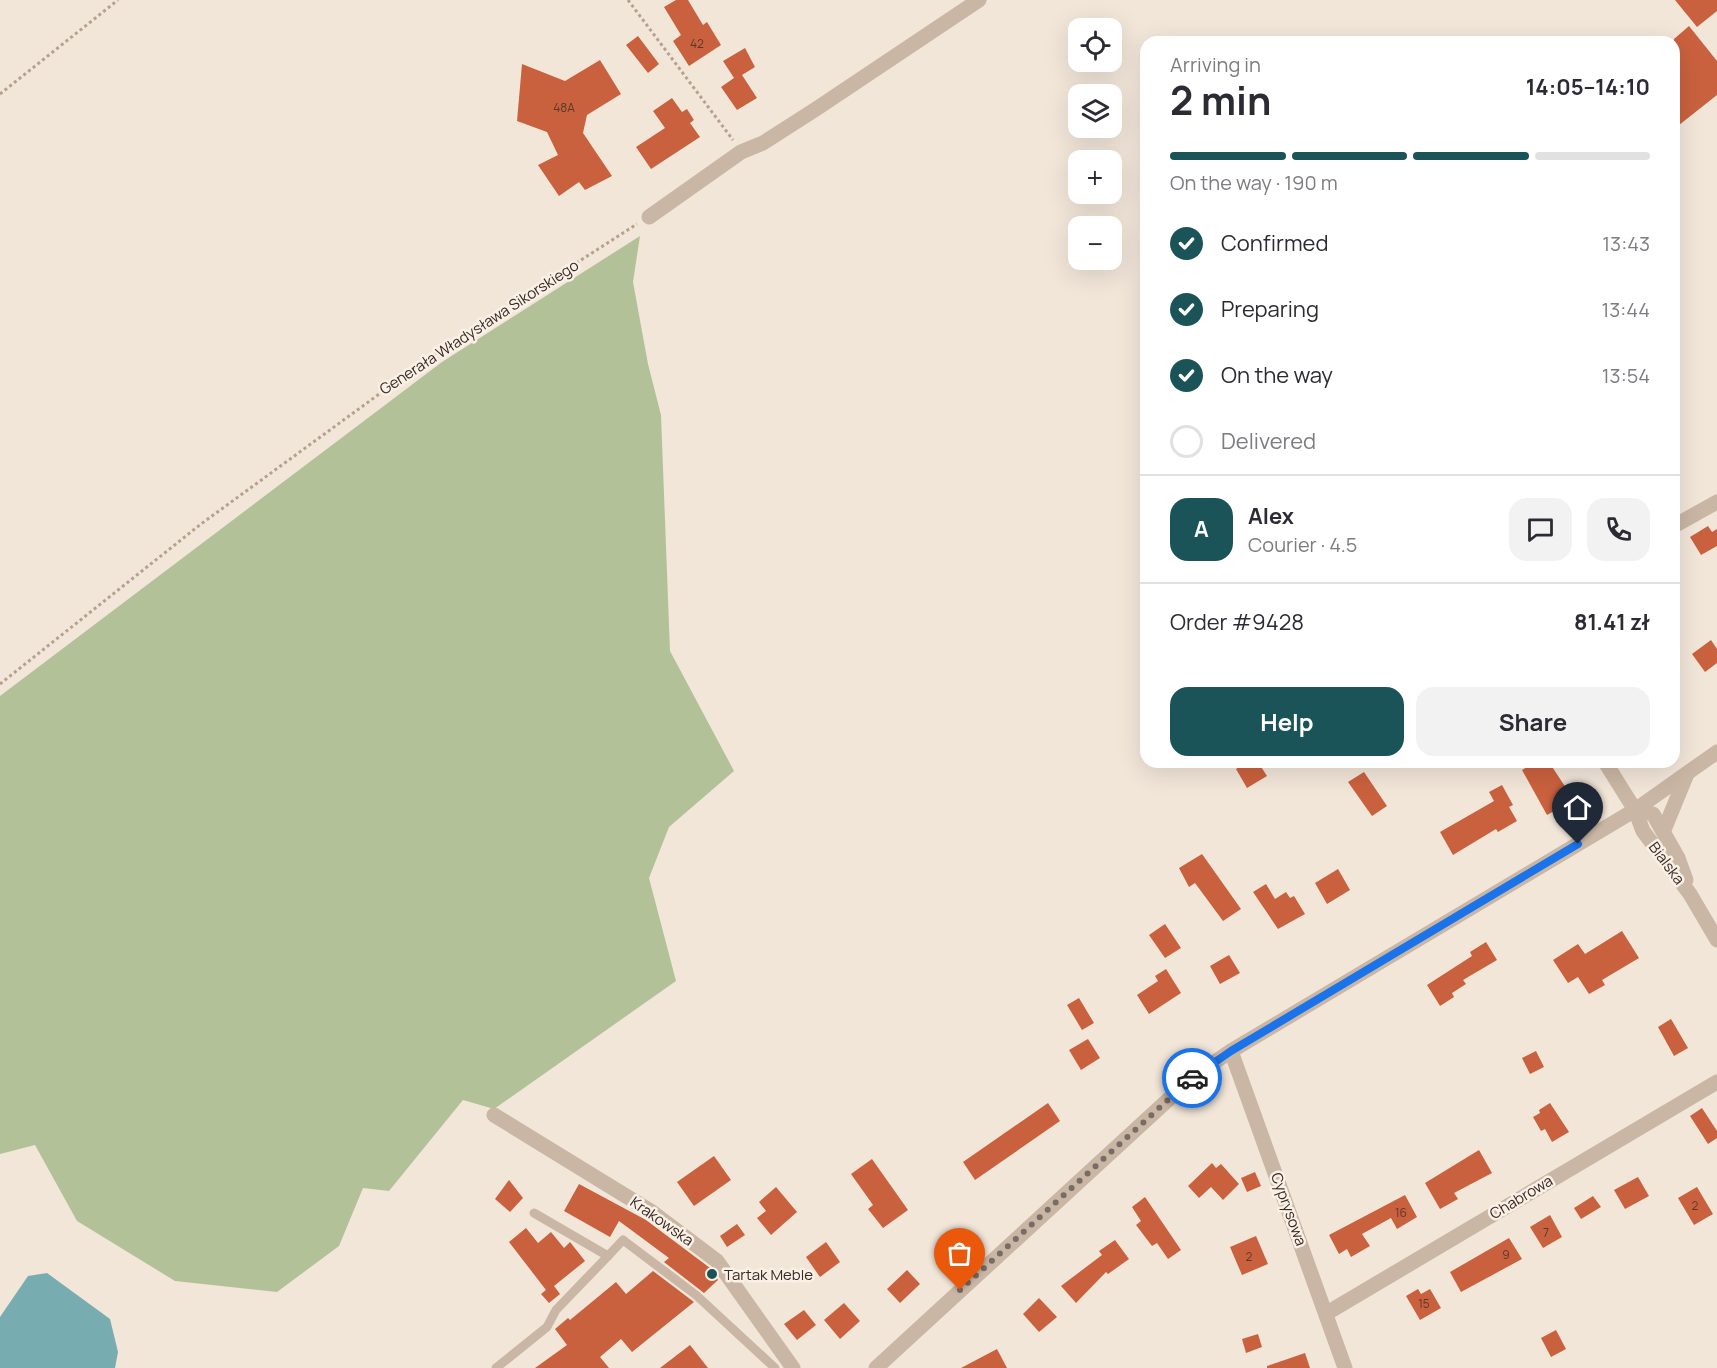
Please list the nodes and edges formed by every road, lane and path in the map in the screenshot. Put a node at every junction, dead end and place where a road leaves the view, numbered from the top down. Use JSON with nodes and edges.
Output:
{"nodes":[{"id":1,"x":118,"y":0,"type":"edge"},
{"id":2,"x":628,"y":0,"type":"edge"},
{"id":3,"x":979,"y":0,"type":"edge"},
{"id":4,"x":0,"y":94,"type":"edge"},
{"id":5,"x":741,"y":152,"type":"junction"},
{"id":6,"x":649,"y":217,"type":"joint"},
{"id":7,"x":1717,"y":502,"type":"edge"},
{"id":8,"x":1680,"y":523,"type":"edge"},
{"id":9,"x":0,"y":684,"type":"edge"},
{"id":10,"x":1717,"y":752,"type":"edge"},
{"id":11,"x":1609,"y":768,"type":"edge"},
{"id":12,"x":1687,"y":774,"type":"junction"},
{"id":13,"x":1635,"y":810,"type":"junction"},
{"id":14,"x":1618,"y":820,"type":"junction"},
{"id":15,"x":1664,"y":830,"type":"junction"},
{"id":16,"x":1643,"y":831,"type":"junction"},
{"id":17,"x":1690,"y":894,"type":"junction"},
{"id":18,"x":1717,"y":940,"type":"edge"},
{"id":19,"x":1231,"y":1051,"type":"junction"},
{"id":20,"x":1717,"y":1082,"type":"edge"},
{"id":21,"x":494,"y":1115,"type":"dead end"},
{"id":22,"x":534,"y":1213,"type":"dead end"},
{"id":23,"x":608,"y":1256,"type":"junction"},
{"id":24,"x":1327,"y":1314,"type":"junction"},
{"id":25,"x":496,"y":1368,"type":"edge"},
{"id":26,"x":775,"y":1368,"type":"edge"},
{"id":27,"x":793,"y":1368,"type":"edge"},
{"id":28,"x":876,"y":1368,"type":"edge"},
{"id":29,"x":1345,"y":1368,"type":"edge"}],
"edges":[{"from":1,"to":4,"type":"path"},
{"from":2,"to":5,"type":"path"},
{"from":3,"to":5,"type":"street"},
{"from":5,"to":6,"type":"street"},
{"from":6,"to":9,"type":"path","name":"Generała Władysława Sikorskiego"},
{"from":7,"to":8,"type":"street"},
{"from":10,"to":12,"type":"street"},
{"from":11,"to":13,"type":"street"},
{"from":12,"to":13,"type":"street"},
{"from":12,"to":15,"type":"street","name":"Bialska"},
{"from":13,"to":14,"type":"street"},
{"from":13,"to":15,"type":"street","name":"Bialska"},
{"from":13,"to":16,"type":"street","name":"Bialska"},
{"from":14,"to":16,"type":"street","name":"Bialska"},
{"from":14,"to":19,"type":"street"},
{"from":15,"to":17,"type":"street","name":"Bialska"},
{"from":16,"to":17,"type":"street","name":"Bialska"},
{"from":17,"to":18,"type":"street","name":"Bialska"},
{"from":19,"to":24,"type":"street","name":"Cyprysowa"},
{"from":19,"to":28,"type":"street"},
{"from":20,"to":24,"type":"street","name":"Chabrowa"},
{"from":21,"to":27,"type":"street","name":"Krakowska"},
{"from":22,"to":23,"type":"lane"},
{"from":23,"to":25,"type":"lane"},
{"from":23,"to":26,"type":"lane"},
{"from":24,"to":29,"type":"street","name":"Cyprysowa"}]}
